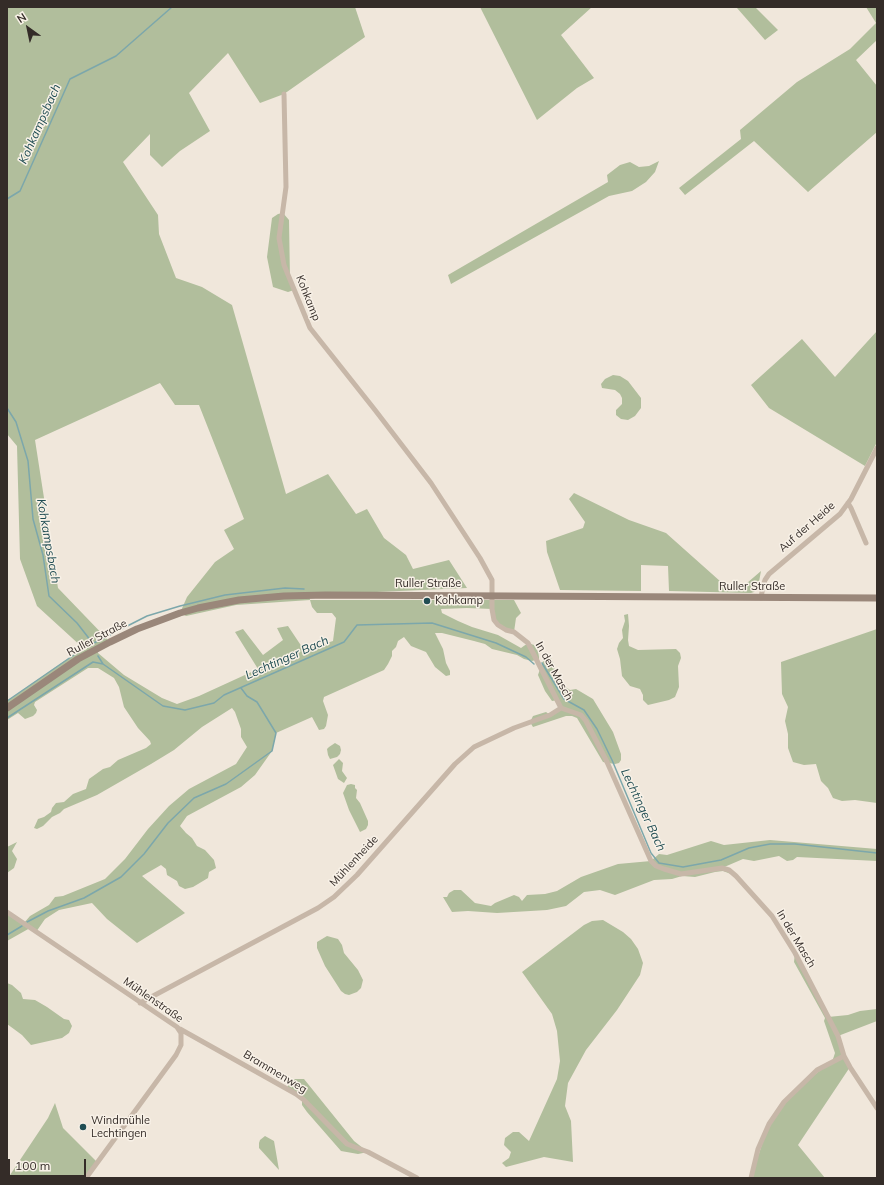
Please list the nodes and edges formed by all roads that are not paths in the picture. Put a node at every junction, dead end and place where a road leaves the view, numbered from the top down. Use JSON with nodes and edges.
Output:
{"nodes":[{"id":1,"x":284,"y":94,"type":"dead end"},
{"id":2,"x":877,"y":448,"type":"edge"},
{"id":3,"x":848,"y":504,"type":"junction"},
{"id":4,"x":866,"y":543,"type":"dead end"},
{"id":5,"x":492,"y":595,"type":"junction"},
{"id":6,"x":762,"y":598,"type":"junction"},
{"id":7,"x":877,"y":598,"type":"edge"},
{"id":8,"x":7,"y":708,"type":"edge"},
{"id":9,"x":562,"y":708,"type":"junction"},
{"id":10,"x":7,"y":912,"type":"edge"},
{"id":11,"x":140,"y":1003,"type":"junction"},
{"id":12,"x":177,"y":1027,"type":"junction"},
{"id":13,"x":844,"y":1056,"type":"junction"},
{"id":14,"x":877,"y":1108,"type":"edge"},
{"id":15,"x":86,"y":1178,"type":"edge"},
{"id":16,"x":417,"y":1178,"type":"edge"},
{"id":17,"x":751,"y":1178,"type":"edge"}],
"edges":[{"from":1,"to":5,"type":"street","name":"Kohkamp"},
{"from":2,"to":3,"type":"street","name":"Auf der Heide"},
{"from":3,"to":4,"type":"street"},
{"from":3,"to":6,"type":"street","name":"Auf der Heide"},
{"from":5,"to":6,"type":"main road","name":"Ruller Straße"},
{"from":5,"to":8,"type":"main road","name":"Ruller Straße"},
{"from":5,"to":9,"type":"street","name":"In der Masch"},
{"from":6,"to":7,"type":"main road","name":"Ruller Straße"},
{"from":9,"to":11,"type":"street","name":"Mühlenheide"},
{"from":9,"to":13,"type":"street","name":"In der Masch"},
{"from":10,"to":11,"type":"street","name":"Mühlenstraße"},
{"from":11,"to":12,"type":"street","name":"Mühlenstraße"},
{"from":12,"to":15,"type":"street","name":"Mühlenstraße"},
{"from":12,"to":16,"type":"street","name":"Brammenweg"},
{"from":13,"to":14,"type":"street","name":"In der Masch"},
{"from":13,"to":17,"type":"street"}]}
